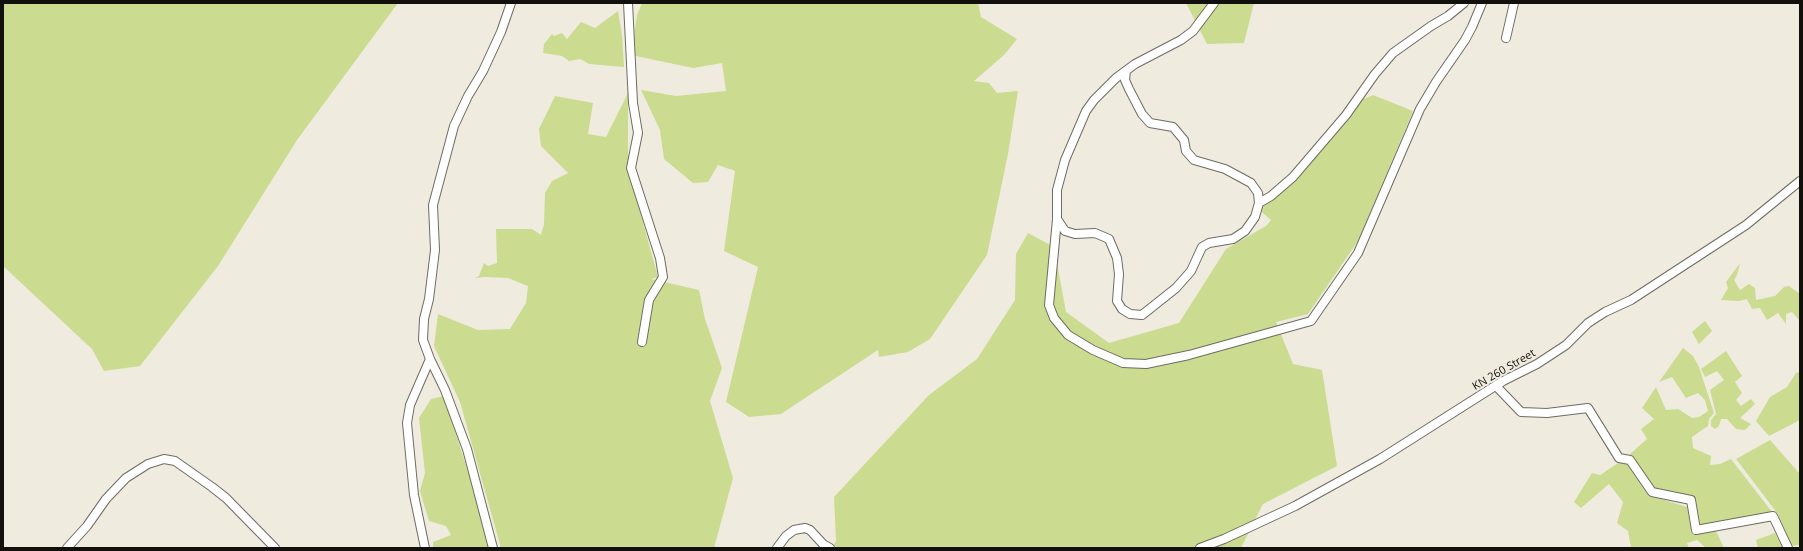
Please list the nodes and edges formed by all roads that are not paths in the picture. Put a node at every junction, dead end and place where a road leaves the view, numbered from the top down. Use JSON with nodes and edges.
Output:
{"nodes":[{"id":1,"x":511,"y":3,"type":"edge"},
{"id":2,"x":628,"y":3,"type":"edge"},
{"id":3,"x":1214,"y":3,"type":"edge"},
{"id":4,"x":1464,"y":3,"type":"edge"},
{"id":5,"x":1482,"y":3,"type":"edge"},
{"id":6,"x":1514,"y":3,"type":"edge"},
{"id":7,"x":1506,"y":38,"type":"dead end"},
{"id":8,"x":1126,"y":71,"type":"junction"},
{"id":9,"x":1800,"y":181,"type":"edge"},
{"id":10,"x":1259,"y":203,"type":"junction"},
{"id":11,"x":1057,"y":219,"type":"junction"},
{"id":12,"x":642,"y":342,"type":"dead end"},
{"id":13,"x":430,"y":359,"type":"junction"},
{"id":14,"x":1496,"y":386,"type":"junction"},
{"id":15,"x":67,"y":548,"type":"edge"},
{"id":16,"x":275,"y":548,"type":"edge"},
{"id":17,"x":424,"y":548,"type":"edge"},
{"id":18,"x":493,"y":548,"type":"edge"},
{"id":19,"x":777,"y":548,"type":"edge"},
{"id":20,"x":830,"y":548,"type":"edge"},
{"id":21,"x":1200,"y":548,"type":"edge"},
{"id":22,"x":1788,"y":548,"type":"edge"}],
"edges":[{"from":1,"to":13,"type":"street"},
{"from":2,"to":12,"type":"street"},
{"from":3,"to":8,"type":"street"},
{"from":4,"to":10,"type":"street"},
{"from":5,"to":11,"type":"street"},
{"from":6,"to":7,"type":"street"},
{"from":8,"to":10,"type":"street"},
{"from":8,"to":11,"type":"street"},
{"from":9,"to":14,"type":"street","name":"KN 260 Street"},
{"from":10,"to":11,"type":"street"},
{"from":13,"to":17,"type":"street"},
{"from":13,"to":18,"type":"street"},
{"from":14,"to":21,"type":"street","name":"KN 260 Street"},
{"from":14,"to":22,"type":"street"},
{"from":15,"to":16,"type":"street"},
{"from":19,"to":20,"type":"street"}]}
